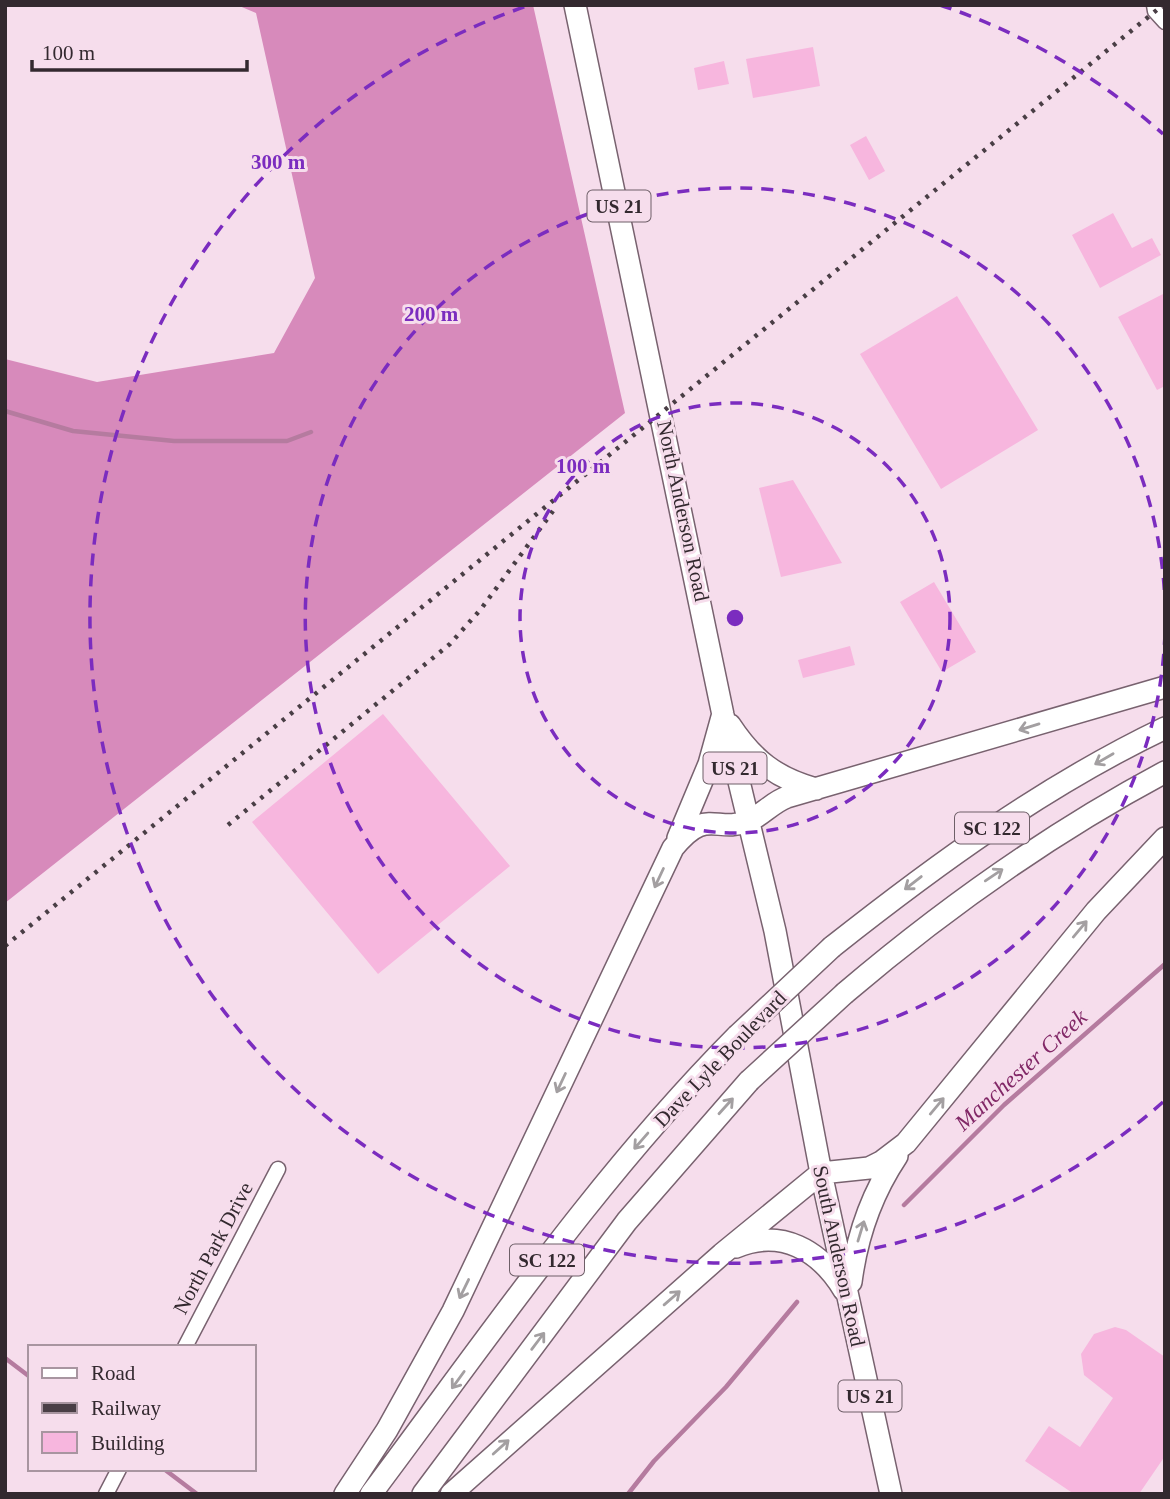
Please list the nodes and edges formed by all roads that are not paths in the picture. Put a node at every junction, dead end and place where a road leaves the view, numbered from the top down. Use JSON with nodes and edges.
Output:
{"nodes":[{"id":1,"x":575,"y":5,"type":"edge"},
{"id":2,"x":1165,"y":687,"type":"edge"},
{"id":3,"x":723,"y":715,"type":"junction"},
{"id":4,"x":1165,"y":728,"type":"edge"},
{"id":5,"x":1165,"y":772,"type":"edge"},
{"id":6,"x":818,"y":790,"type":"junction"},
{"id":7,"x":748,"y":821,"type":"junction"},
{"id":8,"x":1165,"y":838,"type":"edge"},
{"id":9,"x":673,"y":848,"type":"junction"},
{"id":10,"x":793,"y":1017,"type":"joint"},
{"id":11,"x":906,"y":1143,"type":"junction"},
{"id":12,"x":278,"y":1169,"type":"dead end"},
{"id":13,"x":821,"y":1173,"type":"junction"},
{"id":14,"x":722,"y":1254,"type":"junction"},
{"id":15,"x":849,"y":1298,"type":"junction"},
{"id":16,"x":186,"y":1345,"type":"edge"},
{"id":17,"x":118,"y":1471,"type":"edge"},
{"id":18,"x":106,"y":1494,"type":"edge"},
{"id":19,"x":345,"y":1494,"type":"edge"},
{"id":20,"x":371,"y":1494,"type":"edge"},
{"id":21,"x":423,"y":1494,"type":"edge"},
{"id":22,"x":451,"y":1494,"type":"edge"},
{"id":23,"x":891,"y":1494,"type":"edge"}],
"edges":[{"from":1,"to":3,"type":"main road","name":"North Anderson Road","number":"US 21"},
{"from":2,"to":6,"type":"main road","one_way":true},
{"from":3,"to":6,"type":"main road"},
{"from":3,"to":7,"type":"main road","name":"North Anderson Road","number":"US 21"},
{"from":3,"to":9,"type":"main road"},
{"from":4,"to":20,"type":"main road","name":"Dave Lyle Boulevard","number":"SC 122","one_way":true,"bridge":true},
{"from":21,"to":5,"type":"main road","name":"Dave Lyle Boulevard","number":"SC 122","one_way":true,"bridge":true},
{"from":6,"to":7,"type":"main road"},
{"from":7,"to":9,"type":"main road"},
{"from":7,"to":10,"type":"main road","name":"North Anderson Road","number":"US 21"},
{"from":11,"to":8,"type":"main road","one_way":true},
{"from":9,"to":19,"type":"main road","one_way":true},
{"from":10,"to":13,"type":"main road","name":"South Anderson Road","number":"US 21"},
{"from":11,"to":13,"type":"main road"},
{"from":15,"to":11,"type":"main road","one_way":true},
{"from":12,"to":16,"type":"street","name":"North Park Drive"},
{"from":13,"to":14,"type":"main road"},
{"from":13,"to":15,"type":"main road","name":"South Anderson Road","number":"US 21"},
{"from":14,"to":15,"type":"main road"},
{"from":22,"to":14,"type":"main road","one_way":true},
{"from":15,"to":23,"type":"main road","name":"South Anderson Road","number":"US 21"},
{"from":17,"to":18,"type":"street"}]}
